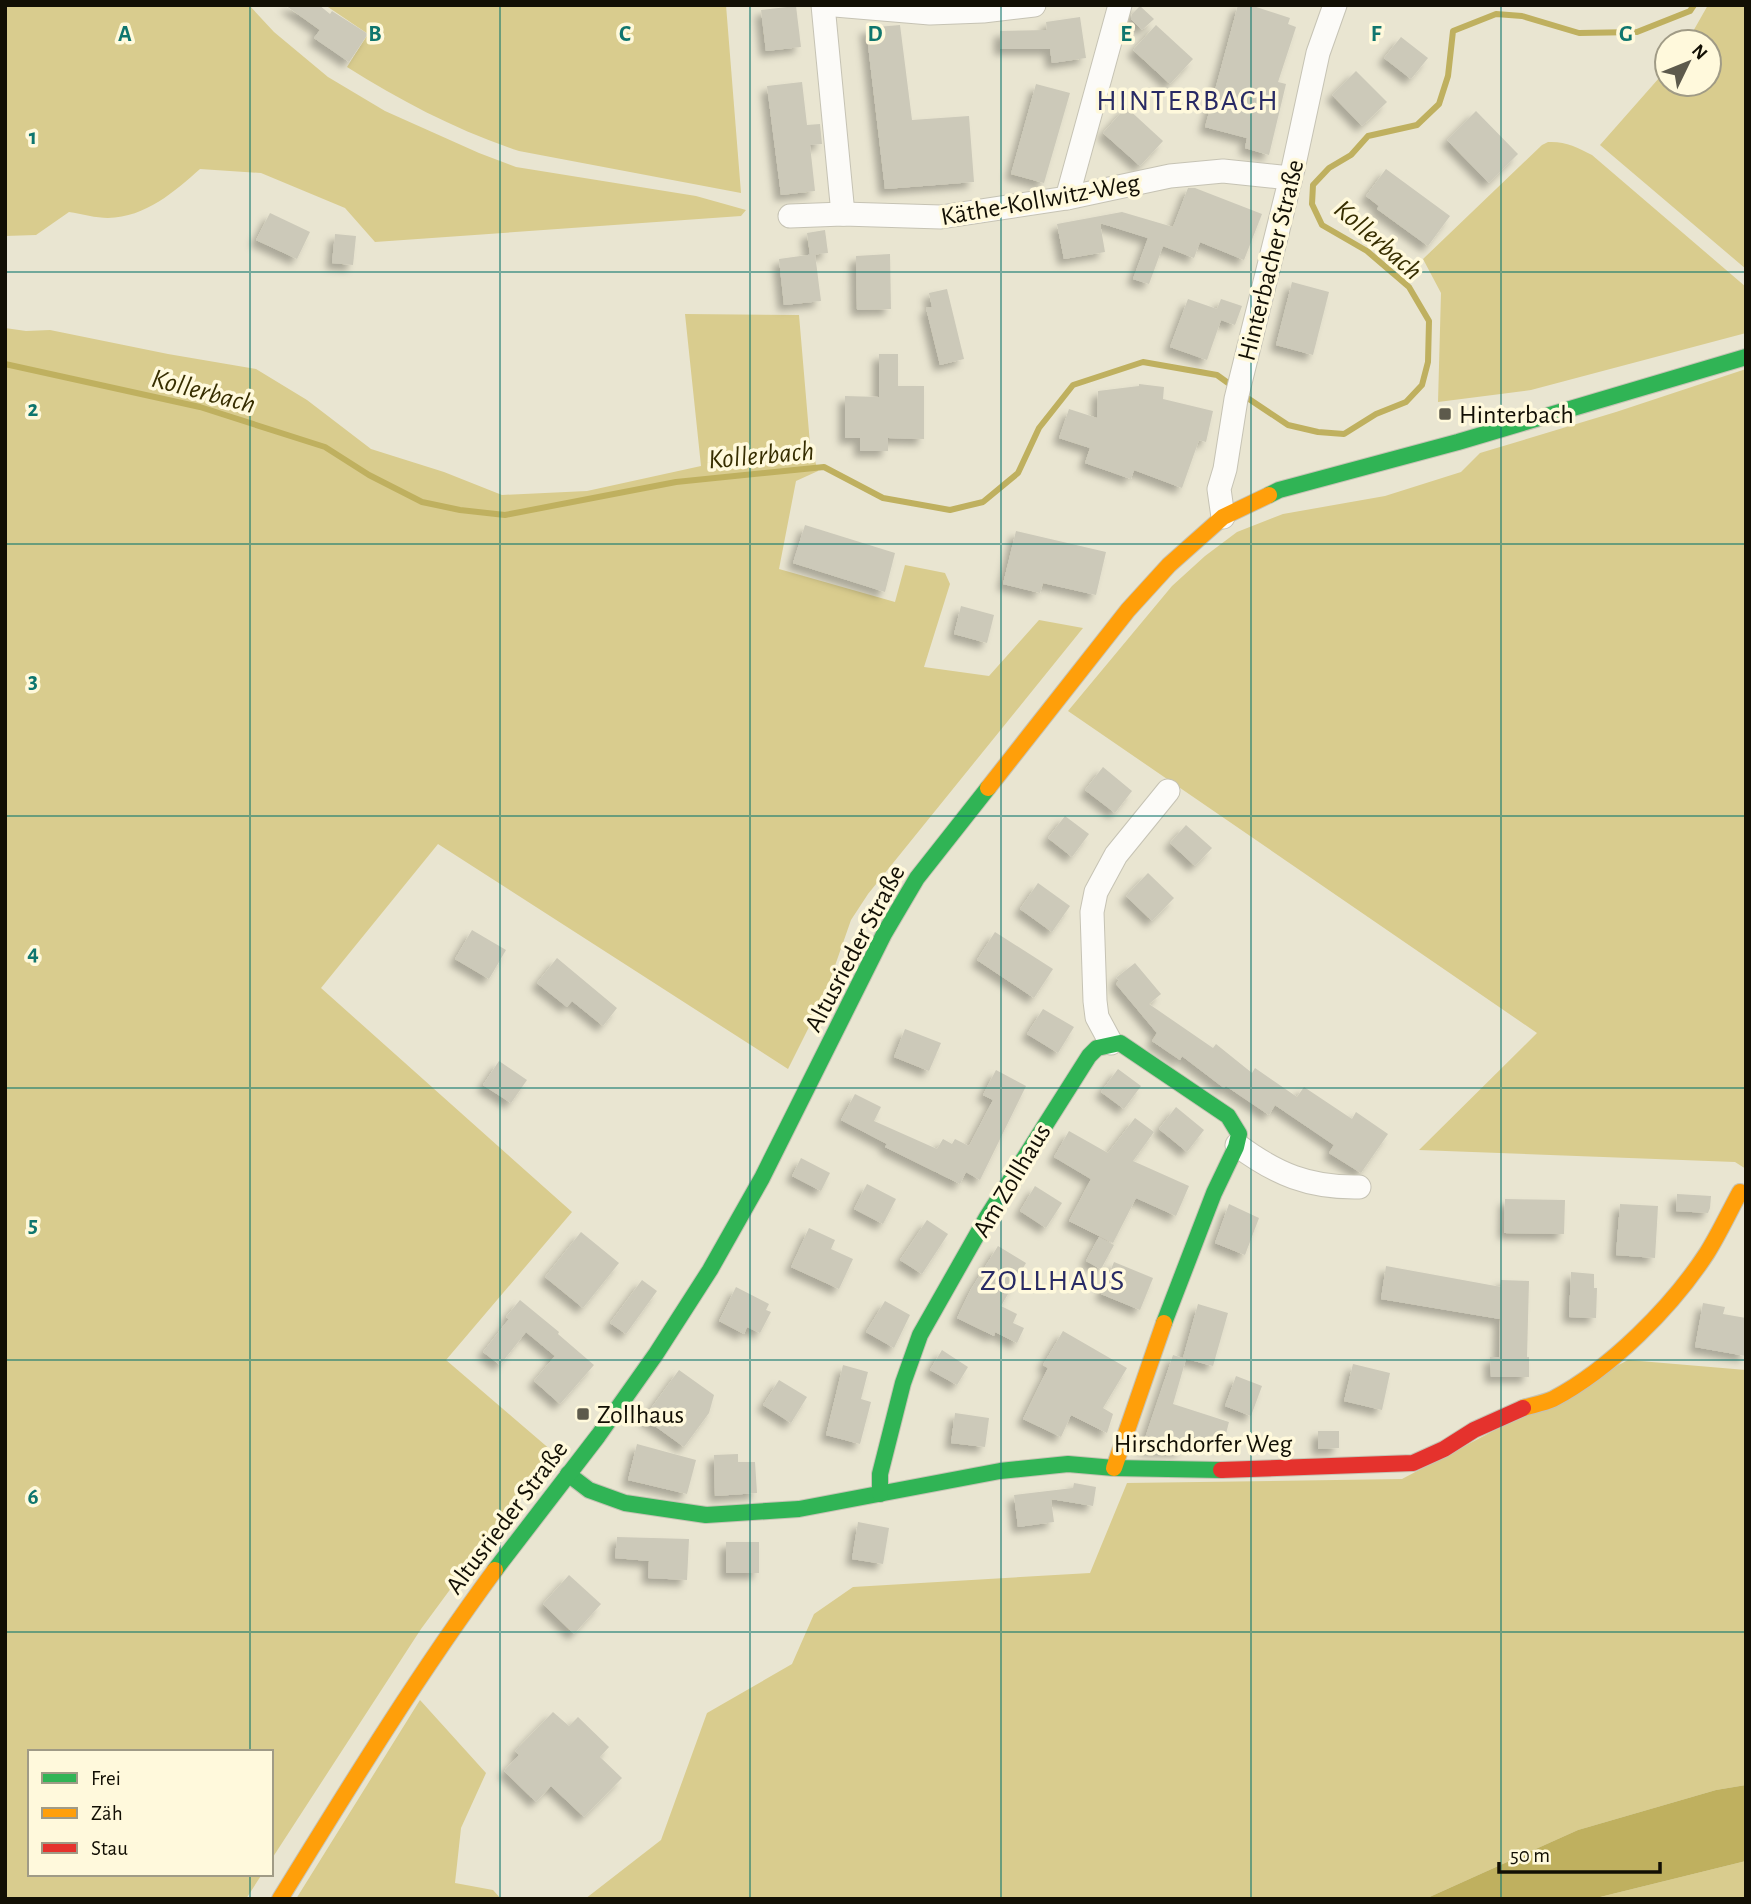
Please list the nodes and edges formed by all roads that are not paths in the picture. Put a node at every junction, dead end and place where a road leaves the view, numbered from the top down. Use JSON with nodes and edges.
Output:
{"nodes":[{"id":1,"x":823,"y":5,"type":"edge"},
{"id":2,"x":835,"y":5,"type":"edge"},
{"id":3,"x":1034,"y":5,"type":"edge"},
{"id":4,"x":1120,"y":5,"type":"edge"},
{"id":5,"x":1335,"y":5,"type":"edge"},
{"id":6,"x":1290,"y":178,"type":"junction"},
{"id":7,"x":1067,"y":198,"type":"junction"},
{"id":8,"x":843,"y":214,"type":"junction"},
{"id":9,"x":790,"y":216,"type":"dead end"},
{"id":10,"x":1746,"y":357,"type":"edge"},
{"id":11,"x":1223,"y":517,"type":"junction"},
{"id":12,"x":1168,"y":791,"type":"dead end"},
{"id":13,"x":1111,"y":1044,"type":"junction"},
{"id":14,"x":1237,"y":1145,"type":"junction"},
{"id":15,"x":1359,"y":1187,"type":"dead end"},
{"id":16,"x":1740,"y":1192,"type":"dead end"},
{"id":17,"x":1114,"y":1468,"type":"junction"},
{"id":18,"x":568,"y":1474,"type":"junction"},
{"id":19,"x":880,"y":1494,"type":"junction"},
{"id":20,"x":280,"y":1899,"type":"edge"}],
"edges":[{"from":1,"to":8,"type":"street"},
{"from":2,"to":3,"type":"street"},
{"from":4,"to":7,"type":"street"},
{"from":5,"to":6,"type":"street","name":"Hinterbacher Straße"},
{"from":6,"to":7,"type":"street","name":"Käthe-Kollwitz-Weg"},
{"from":6,"to":11,"type":"street","name":"Hinterbacher Straße"},
{"from":7,"to":8,"type":"street","name":"Käthe-Kollwitz-Weg"},
{"from":8,"to":9,"type":"street","name":"Käthe-Kollwitz-Weg"},
{"from":10,"to":11,"type":"street","name":"Altusrieder Straße"},
{"from":11,"to":18,"type":"street","name":"Altusrieder Straße"},
{"from":12,"to":13,"type":"street"},
{"from":13,"to":14,"type":"street"},
{"from":13,"to":19,"type":"street","name":"Am Zollhaus"},
{"from":14,"to":15,"type":"street"},
{"from":14,"to":17,"type":"street"},
{"from":16,"to":17,"type":"street","name":"Hirschdorfer Weg"},
{"from":17,"to":19,"type":"street","name":"Hirschdorfer Weg"},
{"from":18,"to":19,"type":"street","name":"Hirschdorfer Weg"},
{"from":18,"to":20,"type":"street","name":"Altusrieder Straße"}]}
